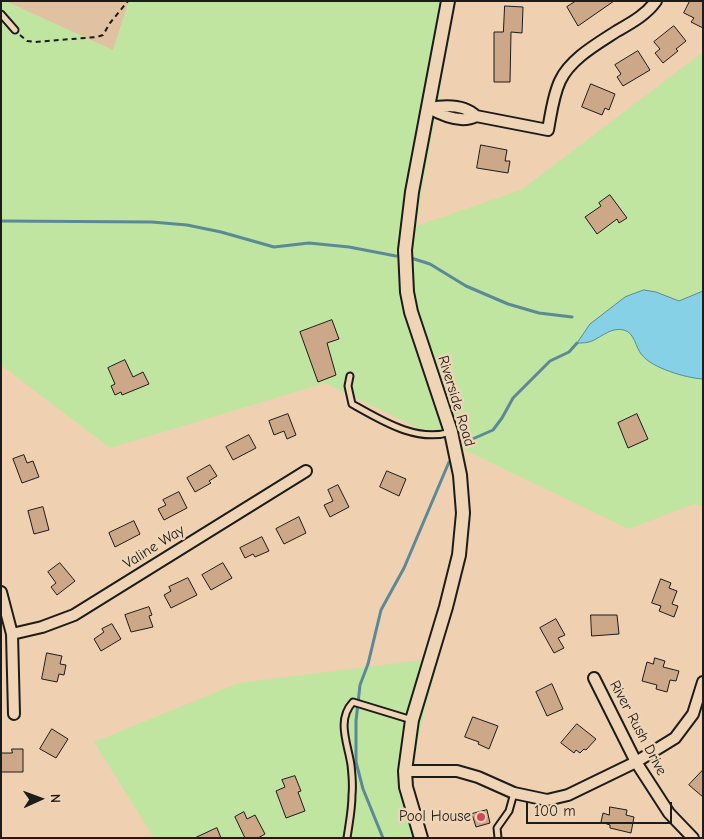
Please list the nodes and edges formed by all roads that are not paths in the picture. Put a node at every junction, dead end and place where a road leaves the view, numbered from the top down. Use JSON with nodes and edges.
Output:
{"nodes":[{"id":1,"x":448,"y":1,"type":"edge"},
{"id":2,"x":656,"y":1,"type":"edge"},
{"id":3,"x":1,"y":14,"type":"edge"},
{"id":4,"x":15,"y":30,"type":"road end"},
{"id":5,"x":429,"y":108,"type":"junction"},
{"id":6,"x":350,"y":376,"type":"dead end"},
{"id":7,"x":451,"y":432,"type":"junction"},
{"id":8,"x":306,"y":470,"type":"dead end"},
{"id":9,"x":1,"y":592,"type":"edge"},
{"id":10,"x":12,"y":634,"type":"junction"},
{"id":11,"x":594,"y":678,"type":"dead end"},
{"id":12,"x":703,"y":682,"type":"edge"},
{"id":13,"x":14,"y":714,"type":"dead end"},
{"id":14,"x":412,"y":720,"type":"junction"},
{"id":15,"x":636,"y":762,"type":"junction"},
{"id":16,"x":405,"y":771,"type":"junction"},
{"id":17,"x":514,"y":793,"type":"junction"},
{"id":18,"x":347,"y":838,"type":"edge"},
{"id":19,"x":421,"y":838,"type":"edge"},
{"id":20,"x":498,"y":838,"type":"edge"},
{"id":21,"x":693,"y":838,"type":"edge"}],
"edges":[{"from":1,"to":5,"type":"street","name":"Riverside Road"},
{"from":2,"to":5,"type":"street"},
{"from":3,"to":4,"type":"lane"},
{"from":5,"to":7,"type":"street","name":"Riverside Road"},
{"from":6,"to":7,"type":"lane"},
{"from":7,"to":14,"type":"street","name":"Riverside Road"},
{"from":8,"to":10,"type":"street","name":"Valine Way"},
{"from":9,"to":10,"type":"street"},
{"from":10,"to":13,"type":"street"},
{"from":11,"to":15,"type":"street","name":"River Rush Drive"},
{"from":12,"to":15,"type":"street"},
{"from":14,"to":16,"type":"street","name":"Riverside Road"},
{"from":14,"to":18,"type":"lane"},
{"from":15,"to":17,"type":"street"},
{"from":15,"to":21,"type":"street","name":"River Rush Drive"},
{"from":16,"to":17,"type":"street"},
{"from":16,"to":19,"type":"street","name":"Riverside Road"},
{"from":17,"to":20,"type":"lane"}]}
